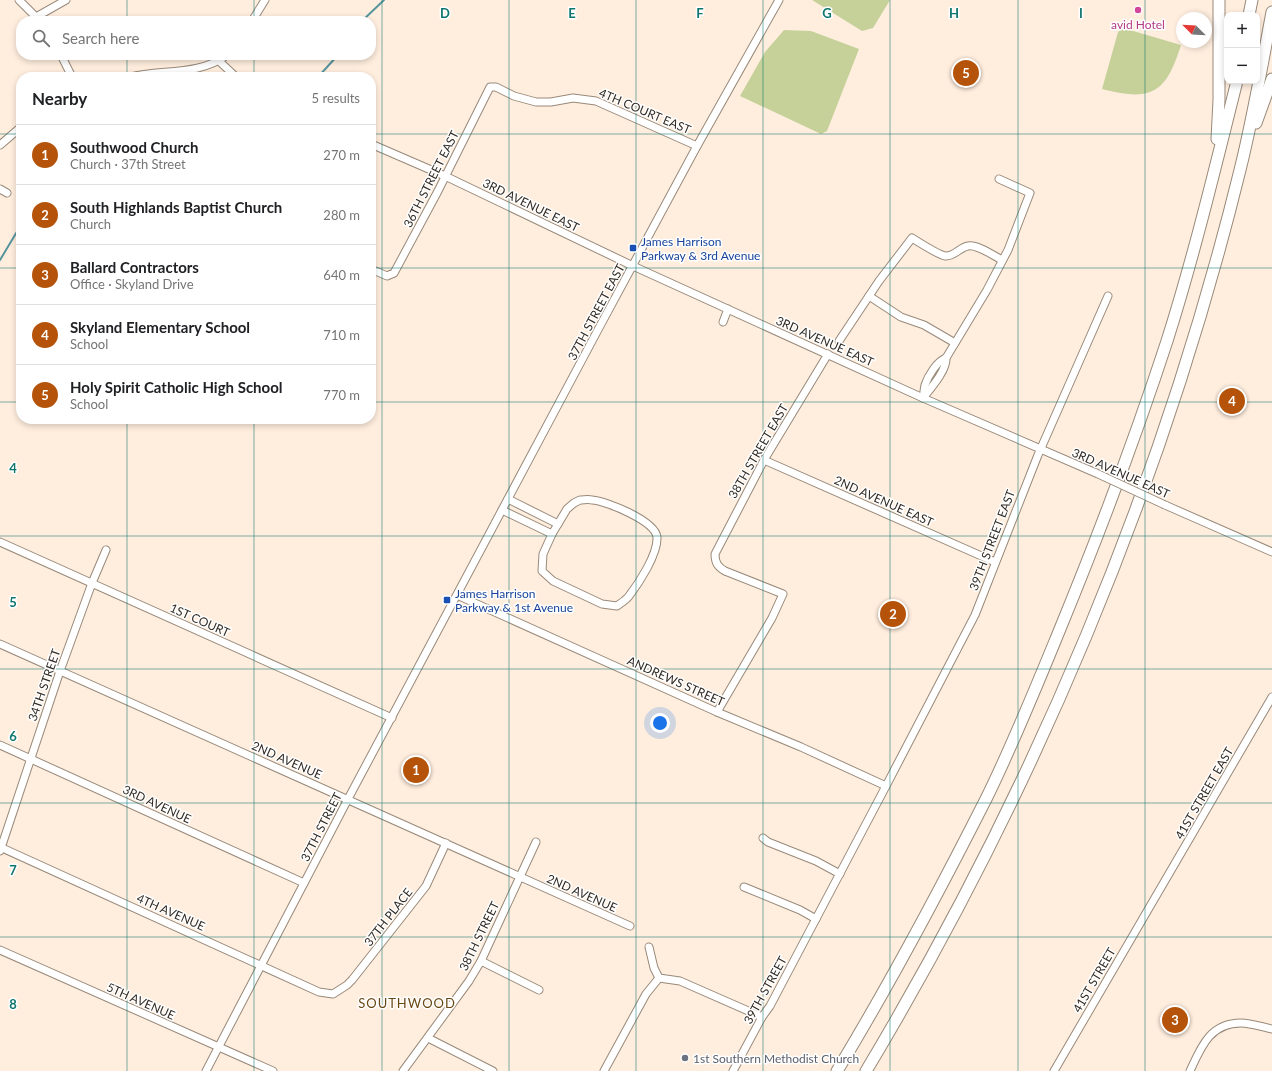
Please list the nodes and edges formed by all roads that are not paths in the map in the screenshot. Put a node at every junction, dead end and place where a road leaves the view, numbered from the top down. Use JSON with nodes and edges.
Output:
{"nodes":[{"id":1,"x":19,"y":0,"type":"edge"},
{"id":2,"x":66,"y":0,"type":"edge"},
{"id":3,"x":265,"y":0,"type":"edge"},
{"id":4,"x":779,"y":0,"type":"edge"},
{"id":5,"x":1219,"y":0,"type":"edge"},
{"id":6,"x":1252,"y":0,"type":"edge"},
{"id":7,"x":1250,"y":12,"type":"edge"},
{"id":8,"x":1272,"y":12,"type":"edge"},
{"id":9,"x":35,"y":16,"type":"edge"},
{"id":10,"x":42,"y":16,"type":"edge"},
{"id":11,"x":255,"y":16,"type":"edge"},
{"id":12,"x":64,"y":60,"type":"edge"},
{"id":13,"x":220,"y":61,"type":"joint"},
{"id":14,"x":70,"y":72,"type":"edge"},
{"id":15,"x":163,"y":72,"type":"edge"},
{"id":16,"x":231,"y":72,"type":"edge"},
{"id":17,"x":1272,"y":79,"type":"edge"},
{"id":18,"x":1236,"y":84,"type":"edge"},
{"id":19,"x":490,"y":87,"type":"joint"},
{"id":20,"x":16,"y":131,"type":"edge"},
{"id":21,"x":0,"y":145,"type":"edge"},
{"id":22,"x":376,"y":146,"type":"edge"},
{"id":23,"x":698,"y":146,"type":"junction"},
{"id":24,"x":1240,"y":169,"type":"junction"},
{"id":25,"x":1213,"y":175,"type":"junction"},
{"id":26,"x":445,"y":176,"type":"junction"},
{"id":27,"x":999,"y":179,"type":"dead end"},
{"id":28,"x":1002,"y":260,"type":"junction"},
{"id":29,"x":633,"y":266,"type":"junction"},
{"id":30,"x":376,"y":271,"type":"edge"},
{"id":31,"x":869,"y":296,"type":"junction"},
{"id":32,"x":1108,"y":296,"type":"dead end"},
{"id":33,"x":728,"y":309,"type":"junction"},
{"id":34,"x":723,"y":322,"type":"dead end"},
{"id":35,"x":839,"y":341,"type":"dead end"},
{"id":36,"x":955,"y":343,"type":"junction"},
{"id":37,"x":828,"y":354,"type":"junction"},
{"id":38,"x":923,"y":398,"type":"junction"},
{"id":39,"x":1040,"y":449,"type":"junction"},
{"id":40,"x":764,"y":460,"type":"junction"},
{"id":41,"x":508,"y":499,"type":"junction"},
{"id":42,"x":502,"y":510,"type":"junction"},
{"id":43,"x":558,"y":524,"type":"junction"},
{"id":44,"x":552,"y":534,"type":"junction"},
{"id":45,"x":0,"y":542,"type":"edge"},
{"id":46,"x":106,"y":550,"type":"dead end"},
{"id":47,"x":1272,"y":552,"type":"edge"},
{"id":48,"x":995,"y":562,"type":"junction"},
{"id":49,"x":92,"y":583,"type":"junction"},
{"id":50,"x":457,"y":595,"type":"junction"},
{"id":51,"x":0,"y":644,"type":"edge"},
{"id":52,"x":60,"y":671,"type":"junction"},
{"id":53,"x":1272,"y":697,"type":"edge"},
{"id":54,"x":717,"y":712,"type":"junction"},
{"id":55,"x":392,"y":718,"type":"junction"},
{"id":56,"x":0,"y":745,"type":"edge"},
{"id":57,"x":30,"y":758,"type":"junction"},
{"id":58,"x":886,"y":786,"type":"junction"},
{"id":59,"x":348,"y":799,"type":"junction"},
{"id":60,"x":763,"y":838,"type":"dead end"},
{"id":61,"x":536,"y":842,"type":"dead end"},
{"id":62,"x":446,"y":843,"type":"junction"},
{"id":63,"x":0,"y":849,"type":"edge"},
{"id":64,"x":840,"y":874,"type":"junction"},
{"id":65,"x":519,"y":876,"type":"junction"},
{"id":66,"x":304,"y":884,"type":"junction"},
{"id":67,"x":744,"y":887,"type":"dead end"},
{"id":68,"x":1154,"y":900,"type":"joint"},
{"id":69,"x":816,"y":919,"type":"junction"},
{"id":70,"x":630,"y":926,"type":"dead end"},
{"id":71,"x":649,"y":947,"type":"dead end"},
{"id":72,"x":0,"y":950,"type":"edge"},
{"id":73,"x":481,"y":961,"type":"junction"},
{"id":74,"x":261,"y":966,"type":"junction"},
{"id":75,"x":659,"y":978,"type":"junction"},
{"id":76,"x":539,"y":990,"type":"dead end"},
{"id":77,"x":333,"y":994,"type":"joint"},
{"id":78,"x":762,"y":1017,"type":"junction"},
{"id":79,"x":1272,"y":1029,"type":"edge"},
{"id":80,"x":428,"y":1038,"type":"junction"},
{"id":81,"x":218,"y":1047,"type":"junction"},
{"id":82,"x":206,"y":1071,"type":"edge"},
{"id":83,"x":273,"y":1071,"type":"edge"},
{"id":84,"x":403,"y":1071,"type":"edge"},
{"id":85,"x":493,"y":1071,"type":"edge"},
{"id":86,"x":604,"y":1071,"type":"edge"},
{"id":87,"x":733,"y":1071,"type":"edge"},
{"id":88,"x":837,"y":1071,"type":"edge"},
{"id":89,"x":866,"y":1071,"type":"edge"},
{"id":90,"x":1054,"y":1071,"type":"edge"},
{"id":91,"x":1190,"y":1071,"type":"edge"}],
"edges":[{"from":1,"to":9,"type":"street"},
{"from":2,"to":10,"type":"street"},
{"from":3,"to":11,"type":"street"},
{"from":4,"to":23,"type":"street","name":"37TH STREET EAST"},
{"from":5,"to":25,"type":"highway"},
{"from":6,"to":7,"type":"highway"},
{"from":8,"to":24,"type":"highway"},
{"from":12,"to":14,"type":"street"},
{"from":13,"to":15,"type":"street"},
{"from":13,"to":16,"type":"street"},
{"from":17,"to":24,"type":"highway"},
{"from":18,"to":25,"type":"highway"},
{"from":19,"to":23,"type":"street","name":"4TH COURT EAST"},
{"from":19,"to":26,"type":"street","name":"36TH STREET EAST"},
{"from":20,"to":21,"type":"street"},
{"from":22,"to":26,"type":"street","name":"3RD AVENUE EAST"},
{"from":23,"to":29,"type":"street","name":"37TH STREET EAST"},
{"from":24,"to":89,"type":"highway"},
{"from":25,"to":88,"type":"highway"},
{"from":26,"to":29,"type":"street","name":"3RD AVENUE EAST"},
{"from":26,"to":30,"type":"street","name":"36TH STREET EAST"},
{"from":27,"to":28,"type":"street"},
{"from":28,"to":31,"type":"street"},
{"from":28,"to":36,"type":"street"},
{"from":29,"to":33,"type":"street","name":"3RD AVENUE EAST"},
{"from":29,"to":41,"type":"street","name":"37TH STREET EAST"},
{"from":31,"to":35,"type":"street"},
{"from":31,"to":36,"type":"street"},
{"from":32,"to":39,"type":"street","name":"39TH STREET EAST"},
{"from":33,"to":34,"type":"street"},
{"from":33,"to":37,"type":"street","name":"3RD AVENUE EAST"},
{"from":36,"to":38,"type":"street"},
{"from":37,"to":38,"type":"street","name":"3RD AVENUE EAST"},
{"from":37,"to":40,"type":"street","name":"38TH STREET EAST"},
{"from":38,"to":39,"type":"street","name":"3RD AVENUE EAST"},
{"from":39,"to":47,"type":"street","name":"3RD AVENUE EAST","bridge":true},
{"from":39,"to":48,"type":"street","name":"39TH STREET EAST"},
{"from":40,"to":48,"type":"street","name":"2ND AVENUE EAST"},
{"from":40,"to":54,"type":"street","name":"38TH STREET EAST"},
{"from":41,"to":42,"type":"street","name":"37TH STREET EAST"},
{"from":41,"to":43,"type":"street"},
{"from":42,"to":44,"type":"street"},
{"from":42,"to":50,"type":"street","name":"37TH STREET EAST"},
{"from":43,"to":44,"type":"street"},
{"from":43,"to":44,"type":"street"},
{"from":45,"to":49,"type":"street","name":"1ST COURT"},
{"from":46,"to":49,"type":"street","name":"34TH STREET"},
{"from":48,"to":58,"type":"street","name":"39TH STREET EAST"},
{"from":49,"to":52,"type":"street","name":"34TH STREET"},
{"from":49,"to":55,"type":"street","name":"1ST COURT"},
{"from":50,"to":54,"type":"street","name":"ANDREWS STREET"},
{"from":50,"to":55,"type":"street","name":"37TH STREET"},
{"from":51,"to":52,"type":"street","name":"2ND AVENUE"},
{"from":52,"to":57,"type":"street","name":"34TH STREET"},
{"from":52,"to":59,"type":"street","name":"2ND AVENUE"},
{"from":53,"to":68,"type":"street","name":"41ST STREET EAST"},
{"from":54,"to":58,"type":"street","name":"ANDREWS STREET"},
{"from":55,"to":59,"type":"street","name":"37TH STREET"},
{"from":56,"to":57,"type":"street","name":"3RD AVENUE"},
{"from":57,"to":63,"type":"street","name":"34TH STREET"},
{"from":57,"to":66,"type":"street","name":"3RD AVENUE"},
{"from":58,"to":64,"type":"street","name":"39TH STREET"},
{"from":59,"to":62,"type":"street","name":"2ND AVENUE"},
{"from":59,"to":66,"type":"street","name":"37TH STREET"},
{"from":60,"to":64,"type":"street"},
{"from":61,"to":65,"type":"street","name":"38TH STREET"},
{"from":62,"to":65,"type":"street","name":"2ND AVENUE"},
{"from":62,"to":77,"type":"street","name":"37TH PLACE"},
{"from":63,"to":74,"type":"street","name":"4TH AVENUE"},
{"from":64,"to":69,"type":"street","name":"39TH STREET"},
{"from":65,"to":70,"type":"street","name":"2ND AVENUE"},
{"from":65,"to":73,"type":"street","name":"38TH STREET"},
{"from":66,"to":74,"type":"street","name":"37TH STREET"},
{"from":67,"to":69,"type":"street"},
{"from":68,"to":90,"type":"street","name":"41ST STREET"},
{"from":69,"to":78,"type":"street","name":"39TH STREET"},
{"from":71,"to":75,"type":"street"},
{"from":72,"to":81,"type":"street","name":"5TH AVENUE"},
{"from":73,"to":76,"type":"street"},
{"from":73,"to":80,"type":"street","name":"38TH STREET"},
{"from":74,"to":77,"type":"street","name":"4TH AVENUE"},
{"from":74,"to":81,"type":"street","name":"37TH STREET"},
{"from":75,"to":78,"type":"street"},
{"from":75,"to":86,"type":"street"},
{"from":78,"to":87,"type":"street","name":"39TH STREET"},
{"from":79,"to":91,"type":"street"},
{"from":80,"to":84,"type":"street","name":"38TH STREET"},
{"from":80,"to":85,"type":"street"},
{"from":81,"to":82,"type":"street","name":"37TH STREET"},
{"from":81,"to":83,"type":"street","name":"5TH AVENUE"}]}
